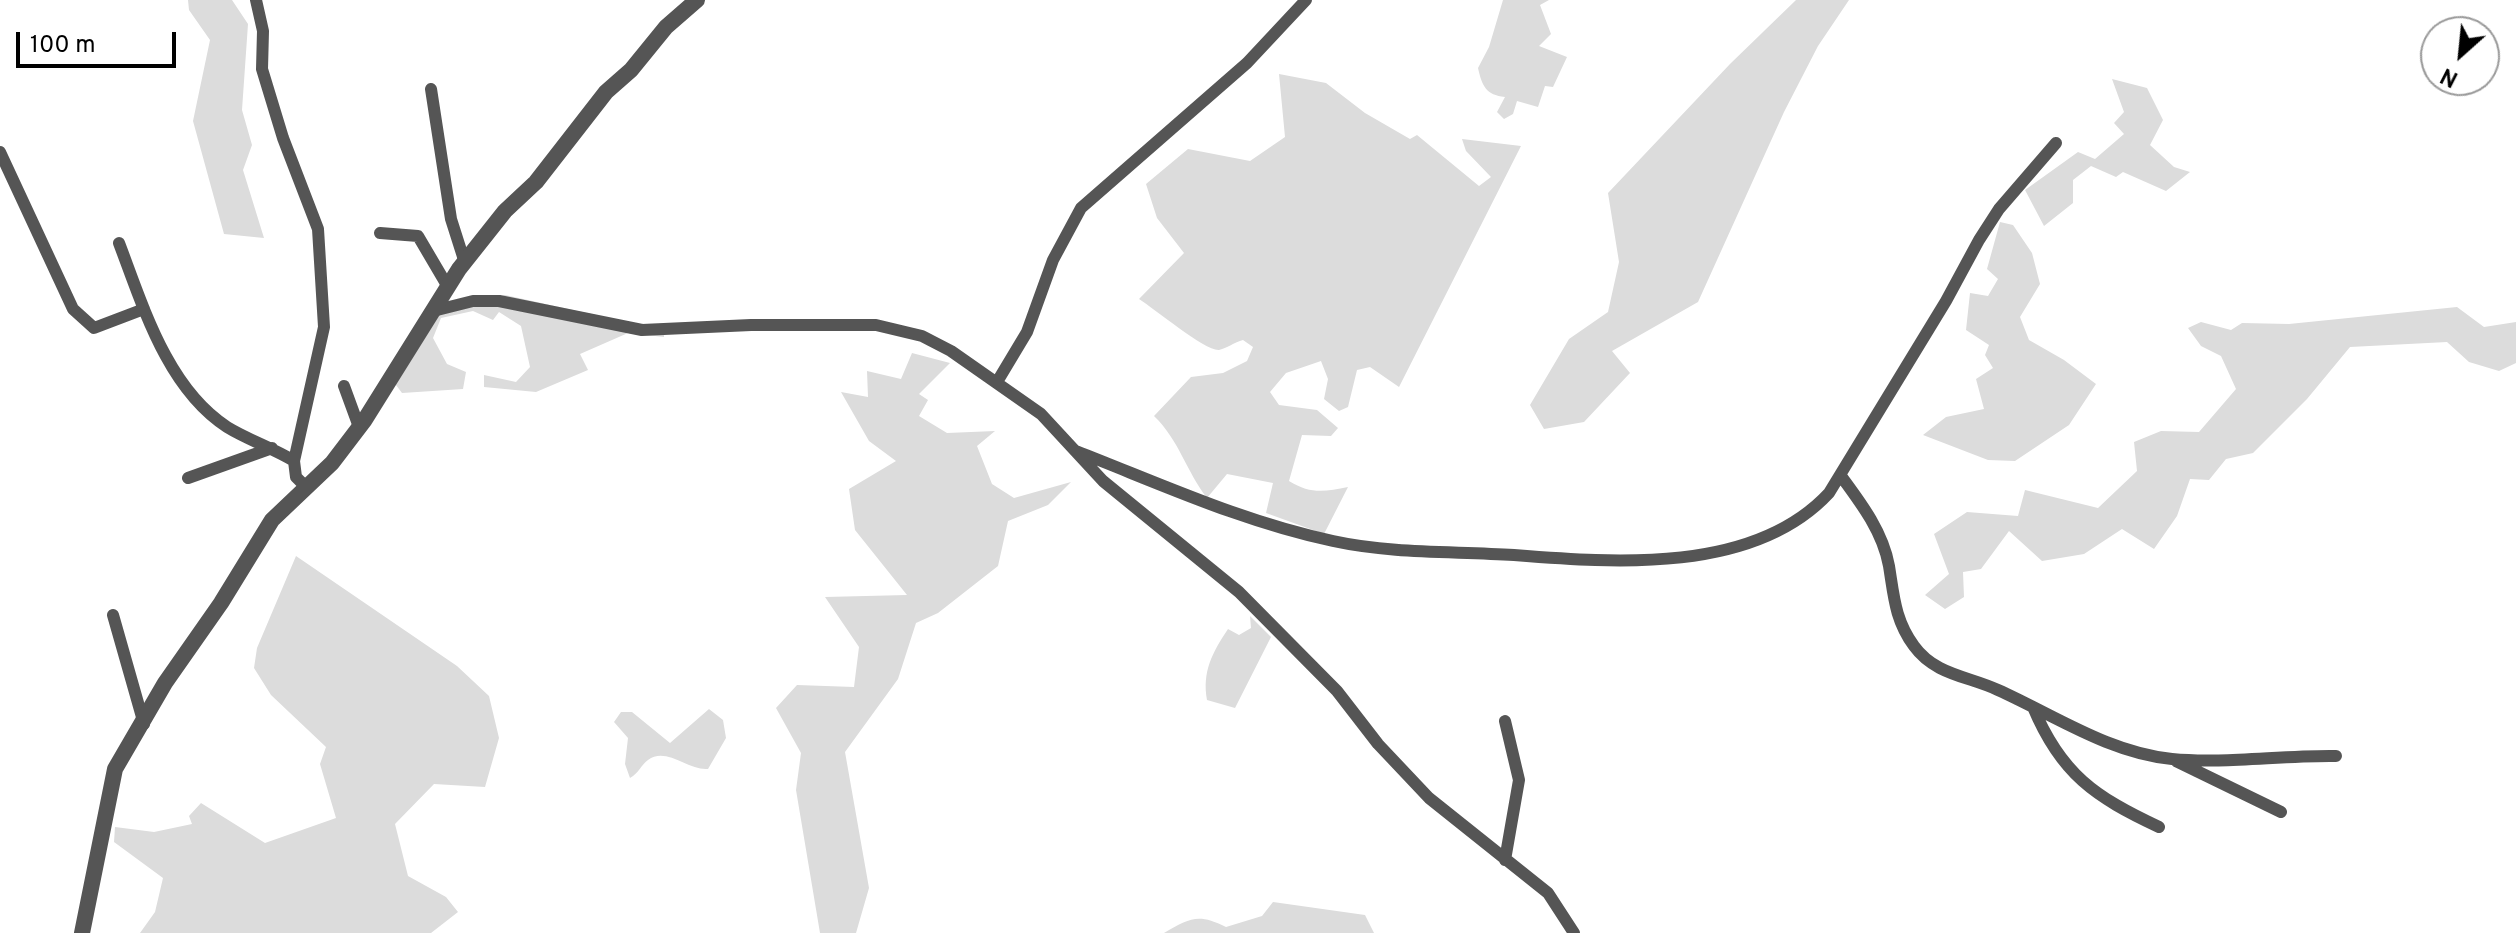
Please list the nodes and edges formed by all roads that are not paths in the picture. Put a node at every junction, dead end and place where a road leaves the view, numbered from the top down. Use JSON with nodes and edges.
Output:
{"nodes":[{"id":1,"x":256,"y":0,"type":"edge"},
{"id":2,"x":697,"y":0,"type":"edge"},
{"id":3,"x":1306,"y":0,"type":"edge"},
{"id":4,"x":431,"y":89,"type":"dead end"},
{"id":5,"x":2056,"y":143,"type":"dead end"},
{"id":6,"x":0,"y":152,"type":"edge"},
{"id":7,"x":380,"y":233,"type":"dead end"},
{"id":8,"x":119,"y":243,"type":"dead end"},
{"id":9,"x":465,"y":263,"type":"junction"},
{"id":10,"x":448,"y":287,"type":"junction"},
{"id":11,"x":144,"y":309,"type":"junction"},
{"id":12,"x":433,"y":311,"type":"junction"},
{"id":13,"x":997,"y":382,"type":"junction"},
{"id":14,"x":344,"y":386,"type":"dead end"},
{"id":15,"x":359,"y":427,"type":"junction"},
{"id":16,"x":272,"y":448,"type":"junction"},
{"id":17,"x":1074,"y":450,"type":"junction"},
{"id":18,"x":294,"y":461,"type":"junction"},
{"id":19,"x":1841,"y":476,"type":"junction"},
{"id":20,"x":188,"y":478,"type":"dead end"},
{"id":21,"x":307,"y":488,"type":"junction"},
{"id":22,"x":113,"y":615,"type":"dead end"},
{"id":23,"x":2032,"y":707,"type":"junction"},
{"id":24,"x":1505,"y":721,"type":"dead end"},
{"id":25,"x":144,"y":724,"type":"junction"},
{"id":26,"x":2336,"y":756,"type":"dead end"},
{"id":27,"x":2171,"y":759,"type":"junction"},
{"id":28,"x":2281,"y":812,"type":"dead end"},
{"id":29,"x":2159,"y":827,"type":"dead end"},
{"id":30,"x":1505,"y":860,"type":"junction"},
{"id":31,"x":82,"y":933,"type":"edge"},
{"id":32,"x":1574,"y":933,"type":"edge"}],
"edges":[{"from":1,"to":18,"type":"street"},
{"from":2,"to":9,"type":"street"},
{"from":3,"to":13,"type":"street"},
{"from":4,"to":9,"type":"street"},
{"from":5,"to":19,"type":"street"},
{"from":6,"to":11,"type":"street"},
{"from":7,"to":10,"type":"street"},
{"from":8,"to":11,"type":"street"},
{"from":9,"to":10,"type":"street"},
{"from":10,"to":12,"type":"street"},
{"from":11,"to":16,"type":"street"},
{"from":12,"to":13,"type":"street"},
{"from":12,"to":15,"type":"street"},
{"from":13,"to":17,"type":"street"},
{"from":14,"to":15,"type":"street"},
{"from":15,"to":21,"type":"street"},
{"from":16,"to":18,"type":"street"},
{"from":16,"to":20,"type":"street"},
{"from":17,"to":19,"type":"street"},
{"from":17,"to":30,"type":"street"},
{"from":18,"to":21,"type":"street"},
{"from":19,"to":23,"type":"street"},
{"from":21,"to":25,"type":"street"},
{"from":22,"to":25,"type":"street"},
{"from":23,"to":27,"type":"street"},
{"from":23,"to":29,"type":"street"},
{"from":24,"to":30,"type":"street"},
{"from":25,"to":31,"type":"street"},
{"from":26,"to":27,"type":"street"},
{"from":27,"to":28,"type":"street"},
{"from":30,"to":32,"type":"street"}]}
